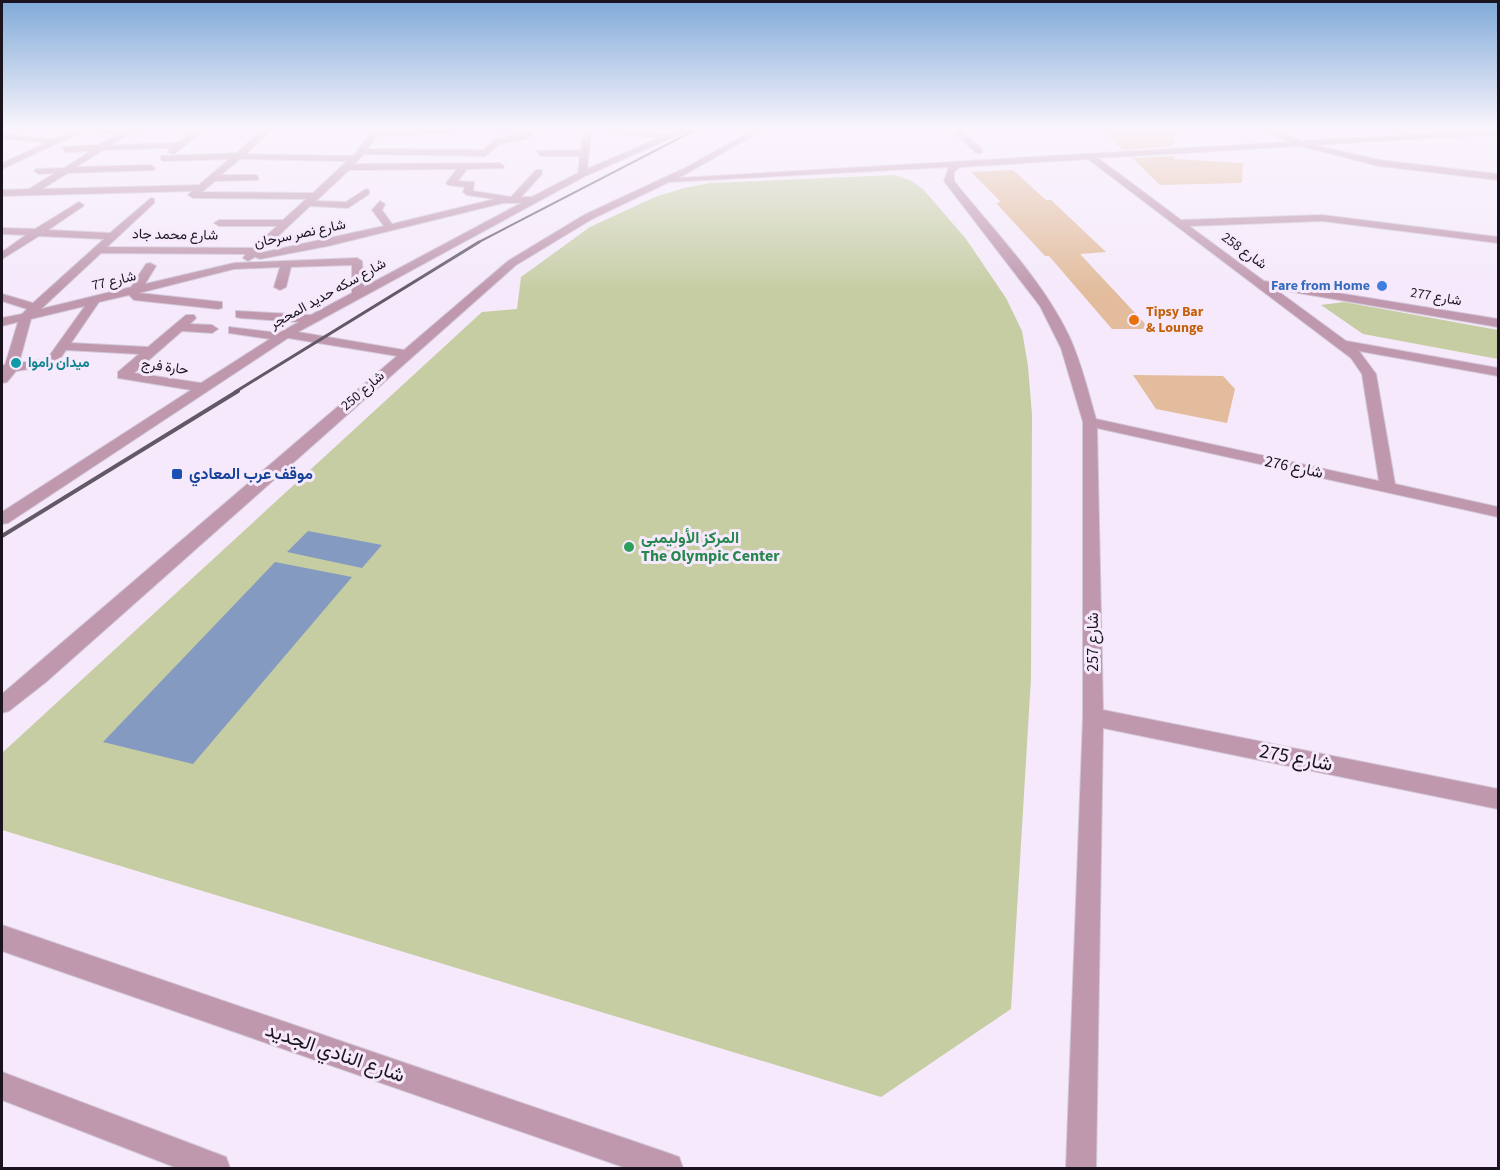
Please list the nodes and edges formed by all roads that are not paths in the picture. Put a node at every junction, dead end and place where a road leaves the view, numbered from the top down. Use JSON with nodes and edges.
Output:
{"nodes":[{"id":1,"x":45,"y":184,"type":"edge"},
{"id":2,"x":130,"y":184,"type":"edge"},
{"id":3,"x":205,"y":184,"type":"edge"},
{"id":4,"x":328,"y":184,"type":"edge"},
{"id":5,"x":463,"y":184,"type":"edge"},
{"id":6,"x":527,"y":184,"type":"edge"},
{"id":7,"x":564,"y":184,"type":"edge"},
{"id":8,"x":659,"y":184,"type":"edge"},
{"id":9,"x":951,"y":184,"type":"edge"},
{"id":10,"x":1127,"y":184,"type":"edge"},
{"id":11,"x":199,"y":188,"type":"junction"},
{"id":12,"x":122,"y":190,"type":"junction"},
{"id":13,"x":366,"y":192,"type":"dead end"},
{"id":14,"x":29,"y":193,"type":"junction"},
{"id":15,"x":3,"y":194,"type":"edge"},
{"id":16,"x":513,"y":198,"type":"junction"},
{"id":17,"x":311,"y":200,"type":"junction"},
{"id":18,"x":533,"y":200,"type":"junction"},
{"id":19,"x":151,"y":201,"type":"dead end"},
{"id":20,"x":380,"y":204,"type":"dead end"},
{"id":21,"x":79,"y":205,"type":"dead end"},
{"id":22,"x":219,"y":223,"type":"dead end"},
{"id":23,"x":285,"y":223,"type":"junction"},
{"id":24,"x":1180,"y":223,"type":"junction"},
{"id":25,"x":390,"y":228,"type":"junction"},
{"id":26,"x":2,"y":231,"type":"edge"},
{"id":27,"x":36,"y":233,"type":"junction"},
{"id":28,"x":315,"y":235,"type":"dead end"},
{"id":29,"x":111,"y":236,"type":"junction"},
{"id":30,"x":303,"y":236,"type":"dead end"},
{"id":31,"x":291,"y":237,"type":"dead end"},
{"id":32,"x":268,"y":238,"type":"junction"},
{"id":33,"x":1498,"y":240,"type":"edge"},
{"id":34,"x":96,"y":250,"type":"junction"},
{"id":35,"x":251,"y":255,"type":"junction"},
{"id":36,"x":2,"y":256,"type":"edge"},
{"id":37,"x":286,"y":264,"type":"junction"},
{"id":38,"x":150,"y":266,"type":"dead end"},
{"id":39,"x":234,"y":266,"type":"junction"},
{"id":40,"x":1263,"y":283,"type":"junction"},
{"id":41,"x":280,"y":287,"type":"dead end"},
{"id":42,"x":134,"y":292,"type":"junction"},
{"id":43,"x":358,"y":293,"type":"junction"},
{"id":44,"x":121,"y":295,"type":"junction"},
{"id":45,"x":2,"y":297,"type":"edge"},
{"id":46,"x":94,"y":301,"type":"junction"},
{"id":47,"x":218,"y":305,"type":"dead end"},
{"id":48,"x":34,"y":307,"type":"junction"},
{"id":49,"x":240,"y":314,"type":"dead end"},
{"id":50,"x":25,"y":317,"type":"junction"},
{"id":51,"x":190,"y":318,"type":"dead end"},
{"id":52,"x":312,"y":319,"type":"junction"},
{"id":53,"x":2,"y":322,"type":"edge"},
{"id":54,"x":1498,"y":323,"type":"edge"},
{"id":55,"x":179,"y":327,"type":"junction"},
{"id":56,"x":212,"y":330,"type":"dead end"},
{"id":57,"x":233,"y":330,"type":"dead end"},
{"id":58,"x":284,"y":335,"type":"junction"},
{"id":59,"x":1347,"y":345,"type":"junction"},
{"id":60,"x":64,"y":346,"type":"junction"},
{"id":61,"x":150,"y":351,"type":"junction"},
{"id":62,"x":406,"y":354,"type":"junction"},
{"id":63,"x":6,"y":368,"type":"edge"},
{"id":64,"x":1498,"y":372,"type":"edge"},
{"id":65,"x":2,"y":379,"type":"edge"},
{"id":66,"x":204,"y":388,"type":"junction"},
{"id":67,"x":1090,"y":422,"type":"junction"},
{"id":68,"x":1388,"y":488,"type":"junction"},
{"id":69,"x":1498,"y":512,"type":"edge"},
{"id":70,"x":2,"y":519,"type":"edge"},
{"id":71,"x":2,"y":705,"type":"edge"},
{"id":72,"x":1093,"y":717,"type":"junction"},
{"id":73,"x":1498,"y":799,"type":"edge"},
{"id":74,"x":2,"y":938,"type":"edge"},
{"id":75,"x":2,"y":1086,"type":"edge"},
{"id":76,"x":215,"y":1168,"type":"edge"},
{"id":77,"x":668,"y":1168,"type":"edge"},
{"id":78,"x":1081,"y":1168,"type":"edge"}],
"edges":[{"from":1,"to":14,"type":"street"},
{"from":2,"to":12,"type":"street"},
{"from":3,"to":11,"type":"street"},
{"from":4,"to":17,"type":"street"},
{"from":5,"to":16,"type":"street"},
{"from":6,"to":16,"type":"street"},
{"from":7,"to":18,"type":"street","name":"شارع سكه حديد المحجر"},
{"from":8,"to":62,"type":"street","name":"شارع 250"},
{"from":9,"to":67,"type":"street","name":"شارع 257"},
{"from":10,"to":24,"type":"street","name":"شارع 258"},
{"from":11,"to":12,"type":"street"},
{"from":11,"to":17,"type":"street"},
{"from":12,"to":14,"type":"street"},
{"from":13,"to":17,"type":"street"},
{"from":14,"to":15,"type":"street"},
{"from":16,"to":18,"type":"street","name":"شارع نصر سرحان"},
{"from":16,"to":25,"type":"street","name":"شارع نصر سرحان"},
{"from":17,"to":23,"type":"street"},
{"from":18,"to":43,"type":"street","name":"شارع سكه حديد المحجر"},
{"from":19,"to":29,"type":"street"},
{"from":20,"to":25,"type":"street"},
{"from":21,"to":27,"type":"street"},
{"from":22,"to":23,"type":"street"},
{"from":23,"to":32,"type":"street"},
{"from":24,"to":33,"type":"street"},
{"from":24,"to":40,"type":"street","name":"شارع 258"},
{"from":25,"to":35,"type":"street","name":"شارع نصر سرحان"},
{"from":26,"to":27,"type":"street"},
{"from":27,"to":29,"type":"street"},
{"from":27,"to":36,"type":"street"},
{"from":28,"to":30,"type":"street"},
{"from":29,"to":34,"type":"street"},
{"from":31,"to":32,"type":"street"},
{"from":32,"to":35,"type":"street"},
{"from":34,"to":35,"type":"street","name":"شارع محمد جاد"},
{"from":34,"to":48,"type":"street"},
{"from":35,"to":39,"type":"street"},
{"from":37,"to":39,"type":"street"},
{"from":37,"to":41,"type":"street"},
{"from":37,"to":43,"type":"street"},
{"from":38,"to":42,"type":"street"},
{"from":39,"to":42,"type":"street","name":"شارع 77"},
{"from":40,"to":54,"type":"street","name":"شارع 277"},
{"from":40,"to":59,"type":"street","name":"شارع 258"},
{"from":42,"to":44,"type":"street","name":"شارع 77"},
{"from":43,"to":52,"type":"street","name":"شارع سكه حديد المحجر"},
{"from":44,"to":46,"type":"street","name":"شارع 77"},
{"from":44,"to":47,"type":"street"},
{"from":45,"to":48,"type":"street"},
{"from":46,"to":50,"type":"street","name":"شارع 77"},
{"from":46,"to":60,"type":"street"},
{"from":48,"to":50,"type":"street"},
{"from":49,"to":52,"type":"street"},
{"from":50,"to":53,"type":"street","name":"شارع 77"},
{"from":50,"to":63,"type":"street"},
{"from":51,"to":55,"type":"street","name":"حارة فرج"},
{"from":52,"to":58,"type":"street","name":"شارع سكه حديد المحجر"},
{"from":55,"to":56,"type":"street"},
{"from":55,"to":61,"type":"street","name":"حارة فرج"},
{"from":57,"to":58,"type":"street"},
{"from":58,"to":62,"type":"street"},
{"from":58,"to":66,"type":"street","name":"شارع سكه حديد المحجر"},
{"from":59,"to":64,"type":"street"},
{"from":59,"to":68,"type":"street","name":"شارع 258"},
{"from":60,"to":61,"type":"street","name":"حارة فرج"},
{"from":60,"to":63,"type":"street"},
{"from":61,"to":66,"type":"street","name":"حارة فرج"},
{"from":62,"to":71,"type":"street","name":"شارع 250"},
{"from":63,"to":65,"type":"street"},
{"from":66,"to":70,"type":"street","name":"شارع سكه حديد المحجر"},
{"from":67,"to":68,"type":"street","name":"شارع 276"},
{"from":67,"to":72,"type":"street","name":"شارع 257"},
{"from":68,"to":69,"type":"street","name":"شارع 276"},
{"from":72,"to":73,"type":"street","name":"شارع 275"},
{"from":72,"to":78,"type":"street","name":"شارع 257"},
{"from":74,"to":77,"type":"street","name":"شارع النادي الجديد"},
{"from":75,"to":76,"type":"street"}]}
